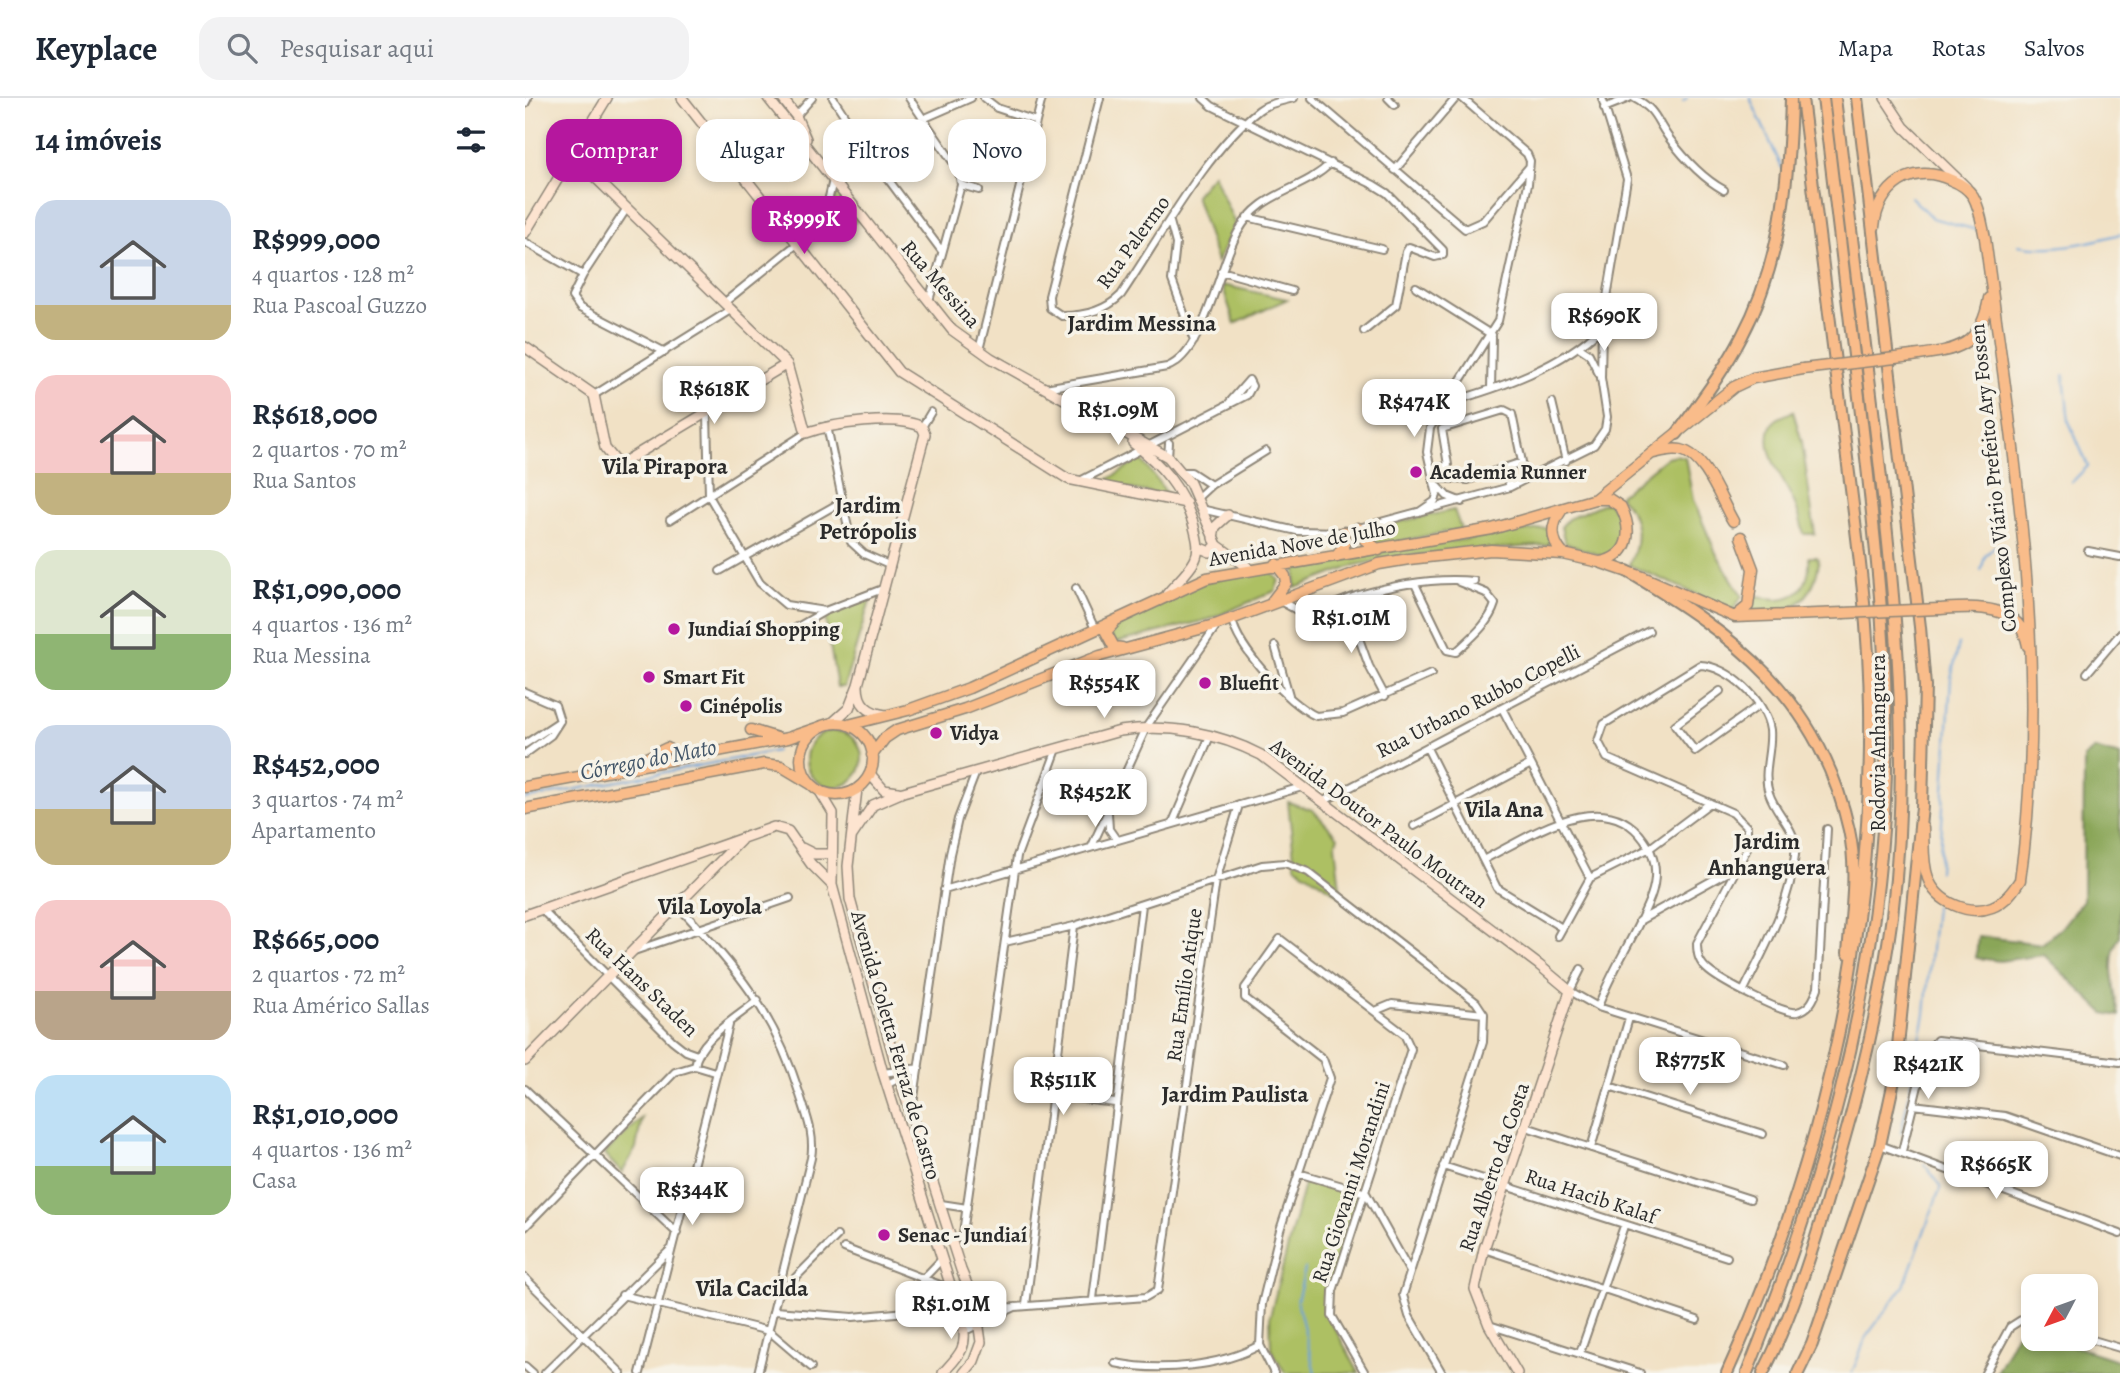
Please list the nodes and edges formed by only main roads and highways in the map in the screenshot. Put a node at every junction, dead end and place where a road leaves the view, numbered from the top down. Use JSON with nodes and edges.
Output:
{"nodes":[{"id":1,"x":1791,"y":98,"type":"edge"},
{"id":2,"x":1802,"y":98,"type":"edge"},
{"id":3,"x":1823,"y":98,"type":"edge"},
{"id":4,"x":1835,"y":98,"type":"edge"},
{"id":5,"x":1849,"y":98,"type":"edge"},
{"id":6,"x":1857,"y":98,"type":"edge"},
{"id":7,"x":1863,"y":157,"type":"junction"},
{"id":8,"x":1872,"y":238,"type":"junction"},
{"id":9,"x":1991,"y":284,"type":"junction"},
{"id":10,"x":1803,"y":369,"type":"joint"},
{"id":11,"x":1677,"y":434,"type":"junction"},
{"id":12,"x":1653,"y":453,"type":"junction"},
{"id":13,"x":1595,"y":499,"type":"junction"},
{"id":14,"x":1562,"y":511,"type":"junction"},
{"id":15,"x":1733,"y":521,"type":"dead end"},
{"id":16,"x":1358,"y":528,"type":"road end"},
{"id":17,"x":1344,"y":532,"type":"road end"},
{"id":18,"x":1741,"y":537,"type":"dead end"},
{"id":19,"x":1379,"y":550,"type":"junction"},
{"id":20,"x":1563,"y":554,"type":"junction"},
{"id":21,"x":1337,"y":556,"type":"junction"},
{"id":22,"x":1599,"y":562,"type":"junction"},
{"id":23,"x":1276,"y":564,"type":"junction"},
{"id":24,"x":1627,"y":571,"type":"junction"},
{"id":25,"x":1270,"y":603,"type":"junction"},
{"id":26,"x":1735,"y":617,"type":"junction"},
{"id":27,"x":1119,"y":618,"type":"junction"},
{"id":28,"x":1123,"y":648,"type":"junction"},
{"id":29,"x":2033,"y":667,"type":"junction"},
{"id":30,"x":827,"y":725,"type":"junction"},
{"id":31,"x":848,"y":725,"type":"junction"},
{"id":32,"x":751,"y":730,"type":"dead end"},
{"id":33,"x":781,"y":739,"type":"junction"},
{"id":34,"x":667,"y":748,"type":"dead end"},
{"id":35,"x":872,"y":755,"type":"junction"},
{"id":36,"x":627,"y":768,"type":"junction"},
{"id":37,"x":815,"y":787,"type":"junction"},
{"id":38,"x":525,"y":788,"type":"edge"},
{"id":39,"x":1922,"y":807,"type":"junction"},
{"id":40,"x":525,"y":810,"type":"edge"},
{"id":41,"x":1840,"y":1035,"type":"junction"},
{"id":42,"x":1727,"y":1373,"type":"edge"},
{"id":43,"x":1747,"y":1373,"type":"edge"},
{"id":44,"x":1763,"y":1373,"type":"edge"},
{"id":45,"x":1798,"y":1373,"type":"edge"}],
"edges":[{"from":1,"to":11,"type":"highway"},
{"from":2,"to":41,"type":"highway"},
{"from":3,"to":43,"type":"highway","name":"Rodovia Anhanguera"},
{"from":4,"to":44,"type":"highway","name":"Rodovia Anhanguera"},
{"from":5,"to":7,"type":"highway"},
{"from":6,"to":7,"type":"highway"},
{"from":7,"to":8,"type":"highway"},
{"from":8,"to":9,"type":"main road","name":"Complexo Viário Prefeito Ary Fossen"},
{"from":8,"to":39,"type":"highway"},
{"from":9,"to":10,"type":"main road","name":"Complexo Viário Prefeito Ary Fossen","bridge":true},
{"from":9,"to":29,"type":"main road","name":"Complexo Viário Prefeito Ary Fossen"},
{"from":10,"to":11,"type":"main road","name":"Avenida Nove de Julho"},
{"from":11,"to":12,"type":"main road","name":"Avenida Nove de Julho"},
{"from":12,"to":13,"type":"main road","name":"Avenida Nove de Julho"},
{"from":12,"to":15,"type":"main road"},
{"from":13,"to":14,"type":"main road","name":"Avenida Nove de Julho"},
{"from":13,"to":22,"type":"main road"},
{"from":14,"to":19,"type":"main road","name":"Avenida Nove de Julho"},
{"from":14,"to":20,"type":"main road"},
{"from":16,"to":19,"type":"main road"},
{"from":17,"to":21,"type":"main road"},
{"from":18,"to":26,"type":"main road"},
{"from":19,"to":21,"type":"main road","name":"Avenida Nove de Julho"},
{"from":20,"to":22,"type":"main road","name":"Avenida Nove de Julho"},
{"from":20,"to":25,"type":"main road","name":"Avenida Nove de Julho"},
{"from":21,"to":23,"type":"main road","name":"Avenida Nove de Julho"},
{"from":22,"to":24,"type":"main road","name":"Avenida Nove de Julho"},
{"from":23,"to":25,"type":"main road"},
{"from":23,"to":27,"type":"main road","name":"Avenida Nove de Julho"},
{"from":24,"to":26,"type":"main road","name":"Avenida Nove de Julho"},
{"from":24,"to":41,"type":"highway"},
{"from":25,"to":28,"type":"main road","name":"Avenida Nove de Julho"},
{"from":26,"to":29,"type":"main road","name":"Complexo Viário Prefeito Ary Fossen","bridge":true},
{"from":27,"to":28,"type":"main road"},
{"from":27,"to":31,"type":"main road","name":"Avenida Nove de Julho"},
{"from":28,"to":35,"type":"main road","name":"Avenida Nove de Julho"},
{"from":29,"to":39,"type":"main road","name":"Complexo Viário Prefeito Ary Fossen"},
{"from":30,"to":31,"type":"main road"},
{"from":30,"to":33,"type":"main road"},
{"from":30,"to":37,"type":"main road"},
{"from":31,"to":35,"type":"main road"},
{"from":32,"to":33,"type":"main road"},
{"from":33,"to":36,"type":"main road"},
{"from":34,"to":36,"type":"main road"},
{"from":35,"to":37,"type":"main road"},
{"from":36,"to":38,"type":"main road"},
{"from":37,"to":40,"type":"main road"},
{"from":39,"to":45,"type":"highway"},
{"from":41,"to":42,"type":"highway"}]}
